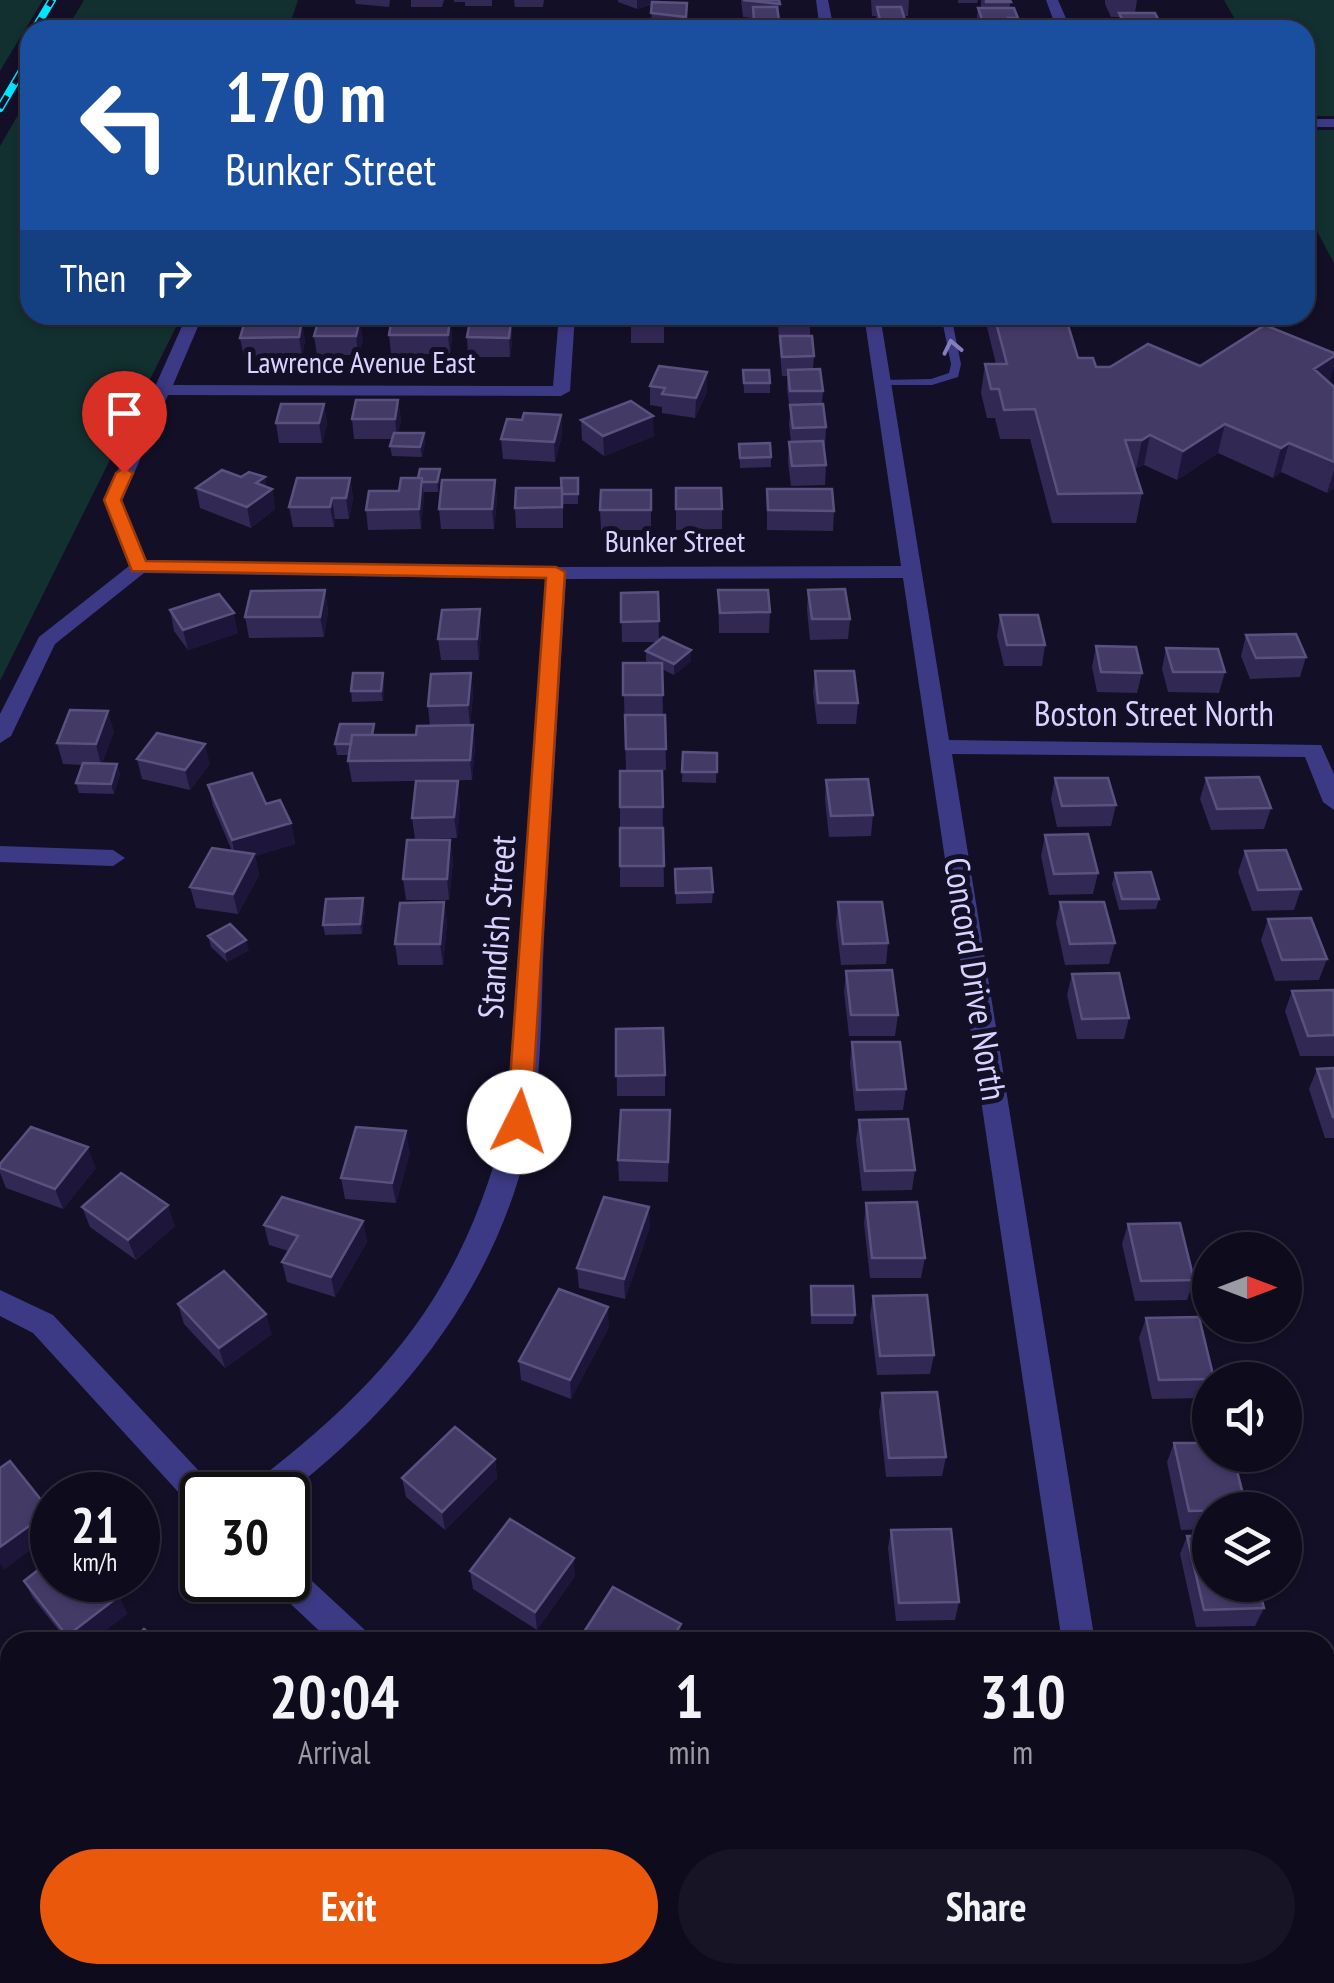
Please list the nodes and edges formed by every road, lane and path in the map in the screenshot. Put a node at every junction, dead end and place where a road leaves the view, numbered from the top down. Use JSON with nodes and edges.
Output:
{"nodes":[{"id":1,"x":190,"y":325,"type":"edge"},
{"id":2,"x":566,"y":325,"type":"edge"},
{"id":3,"x":873,"y":325,"type":"edge"},
{"id":4,"x":948,"y":325,"type":"edge"},
{"id":5,"x":882,"y":382,"type":"junction"},
{"id":6,"x":160,"y":390,"type":"junction"},
{"id":7,"x":139,"y":567,"type":"junction"},
{"id":8,"x":556,"y":572,"type":"junction"},
{"id":9,"x":912,"y":572,"type":"junction"},
{"id":10,"x":0,"y":736,"type":"edge"},
{"id":11,"x":939,"y":748,"type":"junction"},
{"id":12,"x":1334,"y":802,"type":"edge"},
{"id":13,"x":0,"y":854,"type":"edge"},
{"id":14,"x":112,"y":858,"type":"dead end"},
{"id":15,"x":0,"y":1302,"type":"edge"},
{"id":16,"x":180,"y":1472,"type":"edge"},
{"id":17,"x":291,"y":1472,"type":"edge"},
{"id":18,"x":310,"y":1601,"type":"edge"},
{"id":19,"x":343,"y":1632,"type":"edge"},
{"id":20,"x":1077,"y":1632,"type":"edge"}],
"edges":[{"from":1,"to":6,"type":"street"},
{"from":2,"to":6,"type":"street","name":"Lawrence Avenue East"},
{"from":3,"to":5,"type":"street","name":"Concord Drive North"},
{"from":5,"to":4,"type":"lane","one_way":true},
{"from":5,"to":9,"type":"street","name":"Concord Drive North"},
{"from":6,"to":7,"type":"street"},
{"from":7,"to":8,"type":"street","name":"Bunker Street"},
{"from":7,"to":10,"type":"street"},
{"from":8,"to":9,"type":"street","name":"Bunker Street"},
{"from":8,"to":17,"type":"street","name":"Standish Street"},
{"from":9,"to":11,"type":"street","name":"Concord Drive North"},
{"from":11,"to":12,"type":"street","name":"Boston Street North"},
{"from":11,"to":20,"type":"street","name":"Concord Drive North"},
{"from":13,"to":14,"type":"street"},
{"from":15,"to":16,"type":"street"},
{"from":18,"to":19,"type":"street"}]}
